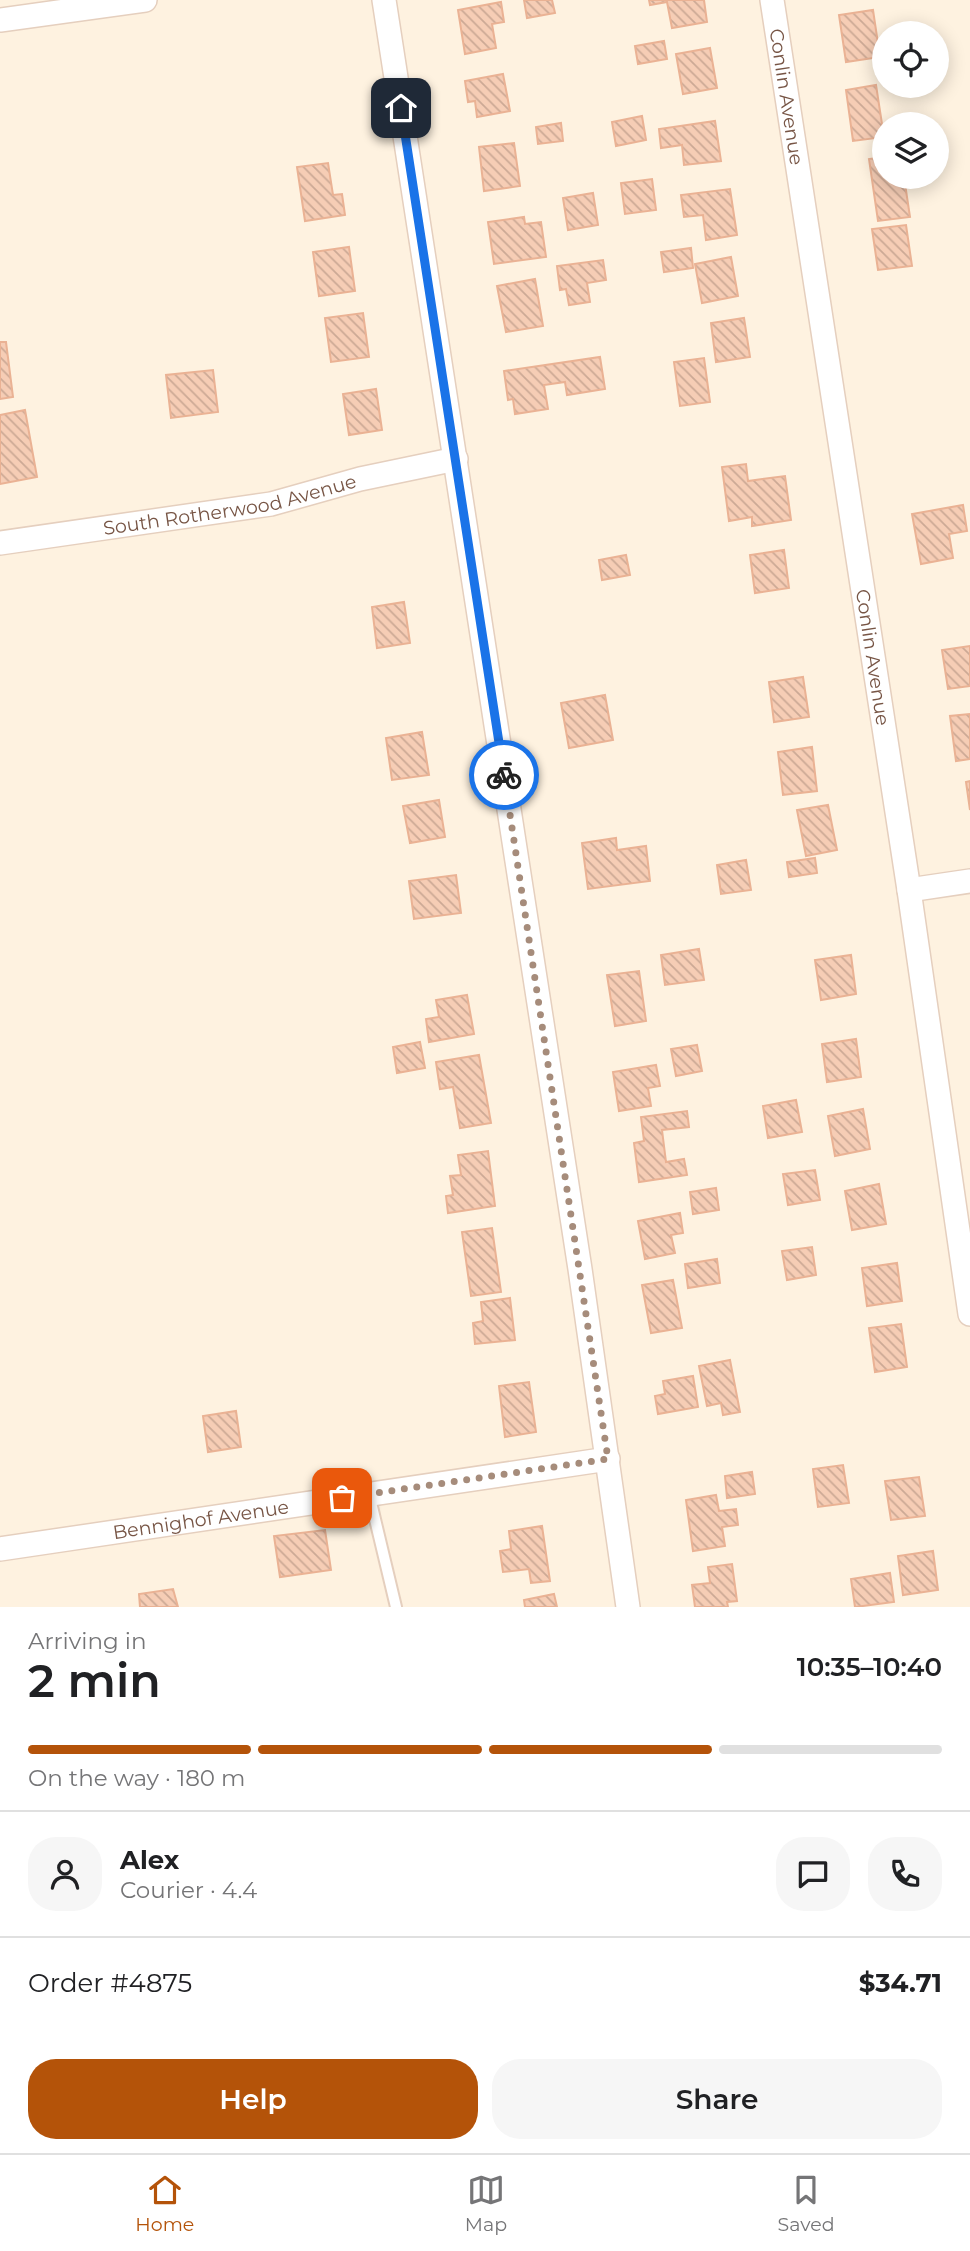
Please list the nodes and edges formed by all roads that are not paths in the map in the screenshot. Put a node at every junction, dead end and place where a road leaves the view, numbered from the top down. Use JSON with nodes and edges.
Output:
{"nodes":[{"id":1,"x":145,"y":0,"type":"edge"},
{"id":2,"x":384,"y":0,"type":"edge"},
{"id":3,"x":772,"y":0,"type":"edge"},
{"id":4,"x":0,"y":20,"type":"edge"},
{"id":5,"x":456,"y":459,"type":"junction"},
{"id":6,"x":0,"y":543,"type":"edge"},
{"id":7,"x":970,"y":881,"type":"edge"},
{"id":8,"x":909,"y":890,"type":"junction"},
{"id":9,"x":970,"y":1314,"type":"edge"},
{"id":10,"x":608,"y":1459,"type":"junction"},
{"id":11,"x":369,"y":1494,"type":"junction"},
{"id":12,"x":0,"y":1549,"type":"edge"},
{"id":13,"x":396,"y":1607,"type":"edge"},
{"id":14,"x":628,"y":1607,"type":"edge"}],
"edges":[{"from":1,"to":4,"type":"street"},
{"from":2,"to":5,"type":"street"},
{"from":3,"to":8,"type":"street","name":"Conlin Avenue"},
{"from":5,"to":6,"type":"street","name":"South Rotherwood Avenue"},
{"from":5,"to":10,"type":"street"},
{"from":7,"to":8,"type":"street"},
{"from":8,"to":9,"type":"street","name":"Conlin Avenue"},
{"from":10,"to":11,"type":"street","name":"Bennighof Avenue"},
{"from":10,"to":14,"type":"street"},
{"from":11,"to":12,"type":"street","name":"Bennighof Avenue"},
{"from":11,"to":13,"type":"lane"}]}
